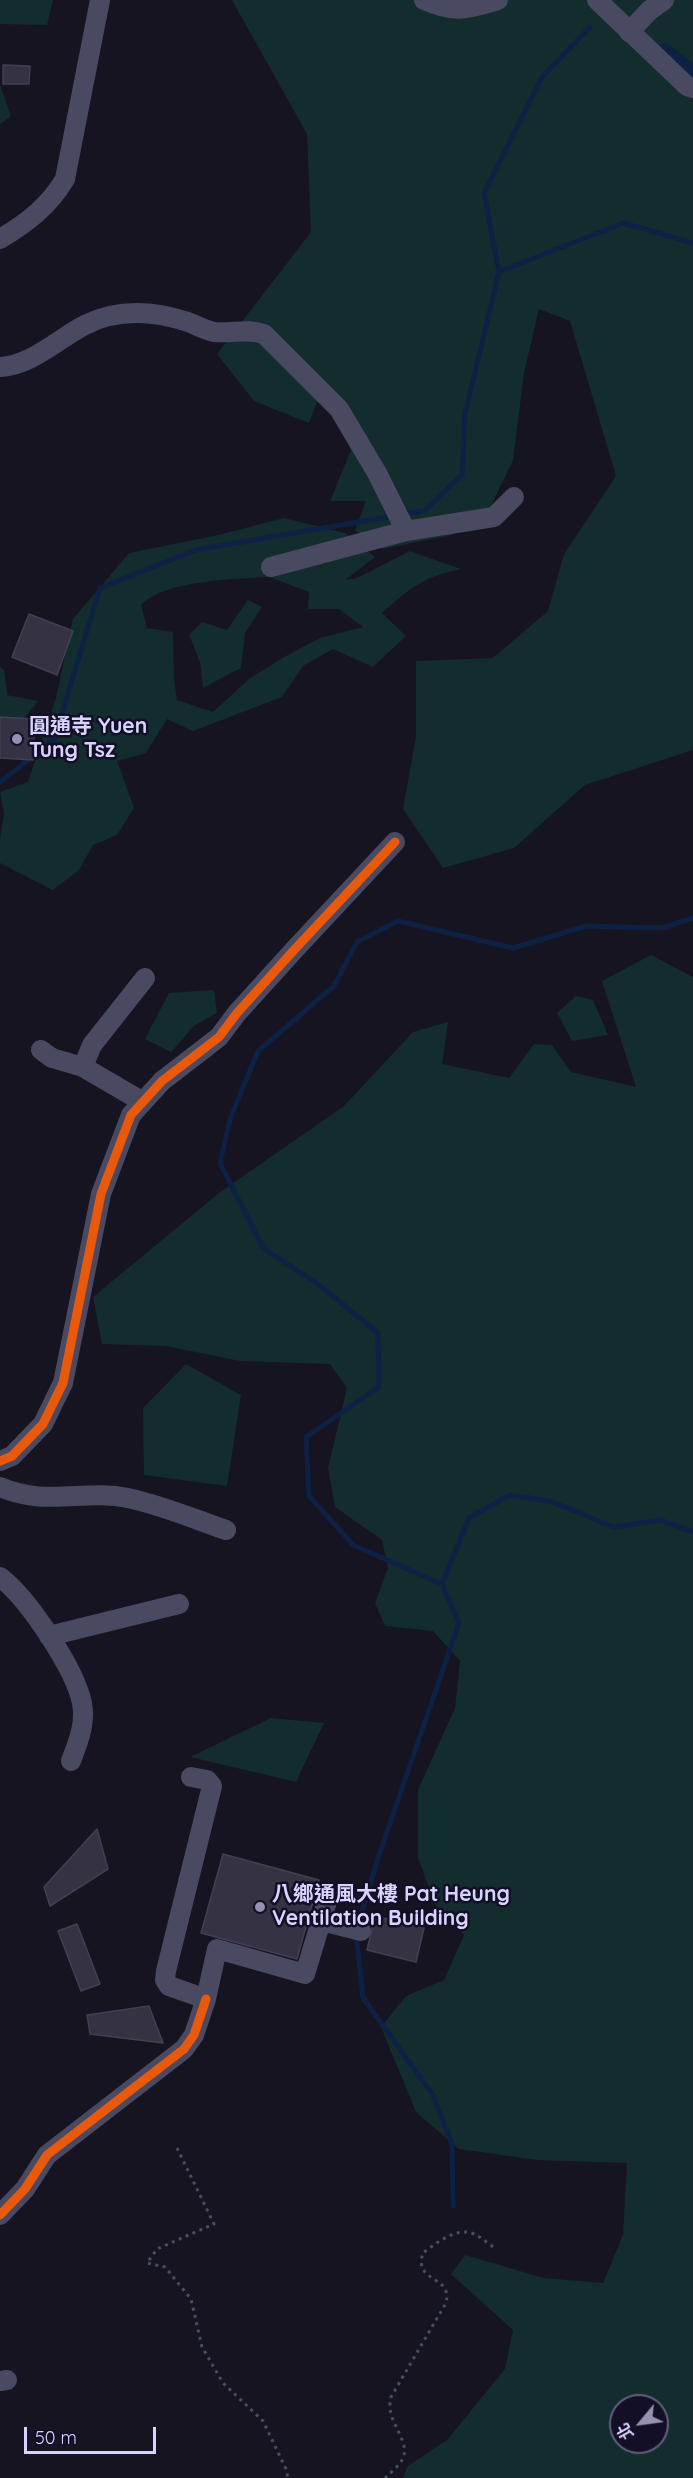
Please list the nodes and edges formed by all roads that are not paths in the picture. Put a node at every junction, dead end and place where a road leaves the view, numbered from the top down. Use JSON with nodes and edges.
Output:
{"nodes":[{"id":1,"x":99,"y":0,"type":"edge"},
{"id":2,"x":424,"y":0,"type":"edge"},
{"id":3,"x":498,"y":0,"type":"edge"},
{"id":4,"x":597,"y":0,"type":"edge"},
{"id":5,"x":664,"y":0,"type":"edge"},
{"id":6,"x":636,"y":25,"type":"junction"},
{"id":7,"x":693,"y":88,"type":"edge"},
{"id":8,"x":0,"y":239,"type":"edge"},
{"id":9,"x":0,"y":367,"type":"edge"},
{"id":10,"x":514,"y":497,"type":"dead end"},
{"id":11,"x":401,"y":520,"type":"junction"},
{"id":12,"x":271,"y":567,"type":"dead end"},
{"id":13,"x":395,"y":842,"type":"dead end"},
{"id":14,"x":145,"y":978,"type":"dead end"},
{"id":15,"x":41,"y":1050,"type":"dead end"},
{"id":16,"x":83,"y":1066,"type":"junction"},
{"id":17,"x":143,"y":1102,"type":"junction"},
{"id":18,"x":0,"y":1461,"type":"edge"},
{"id":19,"x":0,"y":1487,"type":"edge"},
{"id":20,"x":226,"y":1530,"type":"dead end"},
{"id":21,"x":0,"y":1577,"type":"edge"},
{"id":22,"x":179,"y":1604,"type":"dead end"},
{"id":23,"x":49,"y":1636,"type":"junction"},
{"id":24,"x":71,"y":1761,"type":"dead end"},
{"id":25,"x":191,"y":1777,"type":"dead end"},
{"id":26,"x":328,"y":1898,"type":"dead end"},
{"id":27,"x":322,"y":1921,"type":"junction"},
{"id":28,"x":362,"y":1931,"type":"dead end"},
{"id":29,"x":206,"y":1999,"type":"junction"},
{"id":30,"x":0,"y":2215,"type":"edge"}],
"edges":[{"from":1,"to":8,"type":"street"},
{"from":2,"to":3,"type":"street"},
{"from":4,"to":6,"type":"street"},
{"from":5,"to":6,"type":"street"},
{"from":6,"to":7,"type":"street"},
{"from":9,"to":11,"type":"street"},
{"from":10,"to":11,"type":"street"},
{"from":11,"to":12,"type":"street"},
{"from":13,"to":17,"type":"street"},
{"from":14,"to":16,"type":"street"},
{"from":15,"to":16,"type":"street"},
{"from":16,"to":17,"type":"street"},
{"from":17,"to":18,"type":"street"},
{"from":19,"to":20,"type":"street"},
{"from":21,"to":23,"type":"street"},
{"from":22,"to":23,"type":"street"},
{"from":23,"to":24,"type":"street"},
{"from":25,"to":29,"type":"street"},
{"from":26,"to":27,"type":"street"},
{"from":27,"to":28,"type":"street"},
{"from":27,"to":29,"type":"street"},
{"from":29,"to":30,"type":"street"}]}
